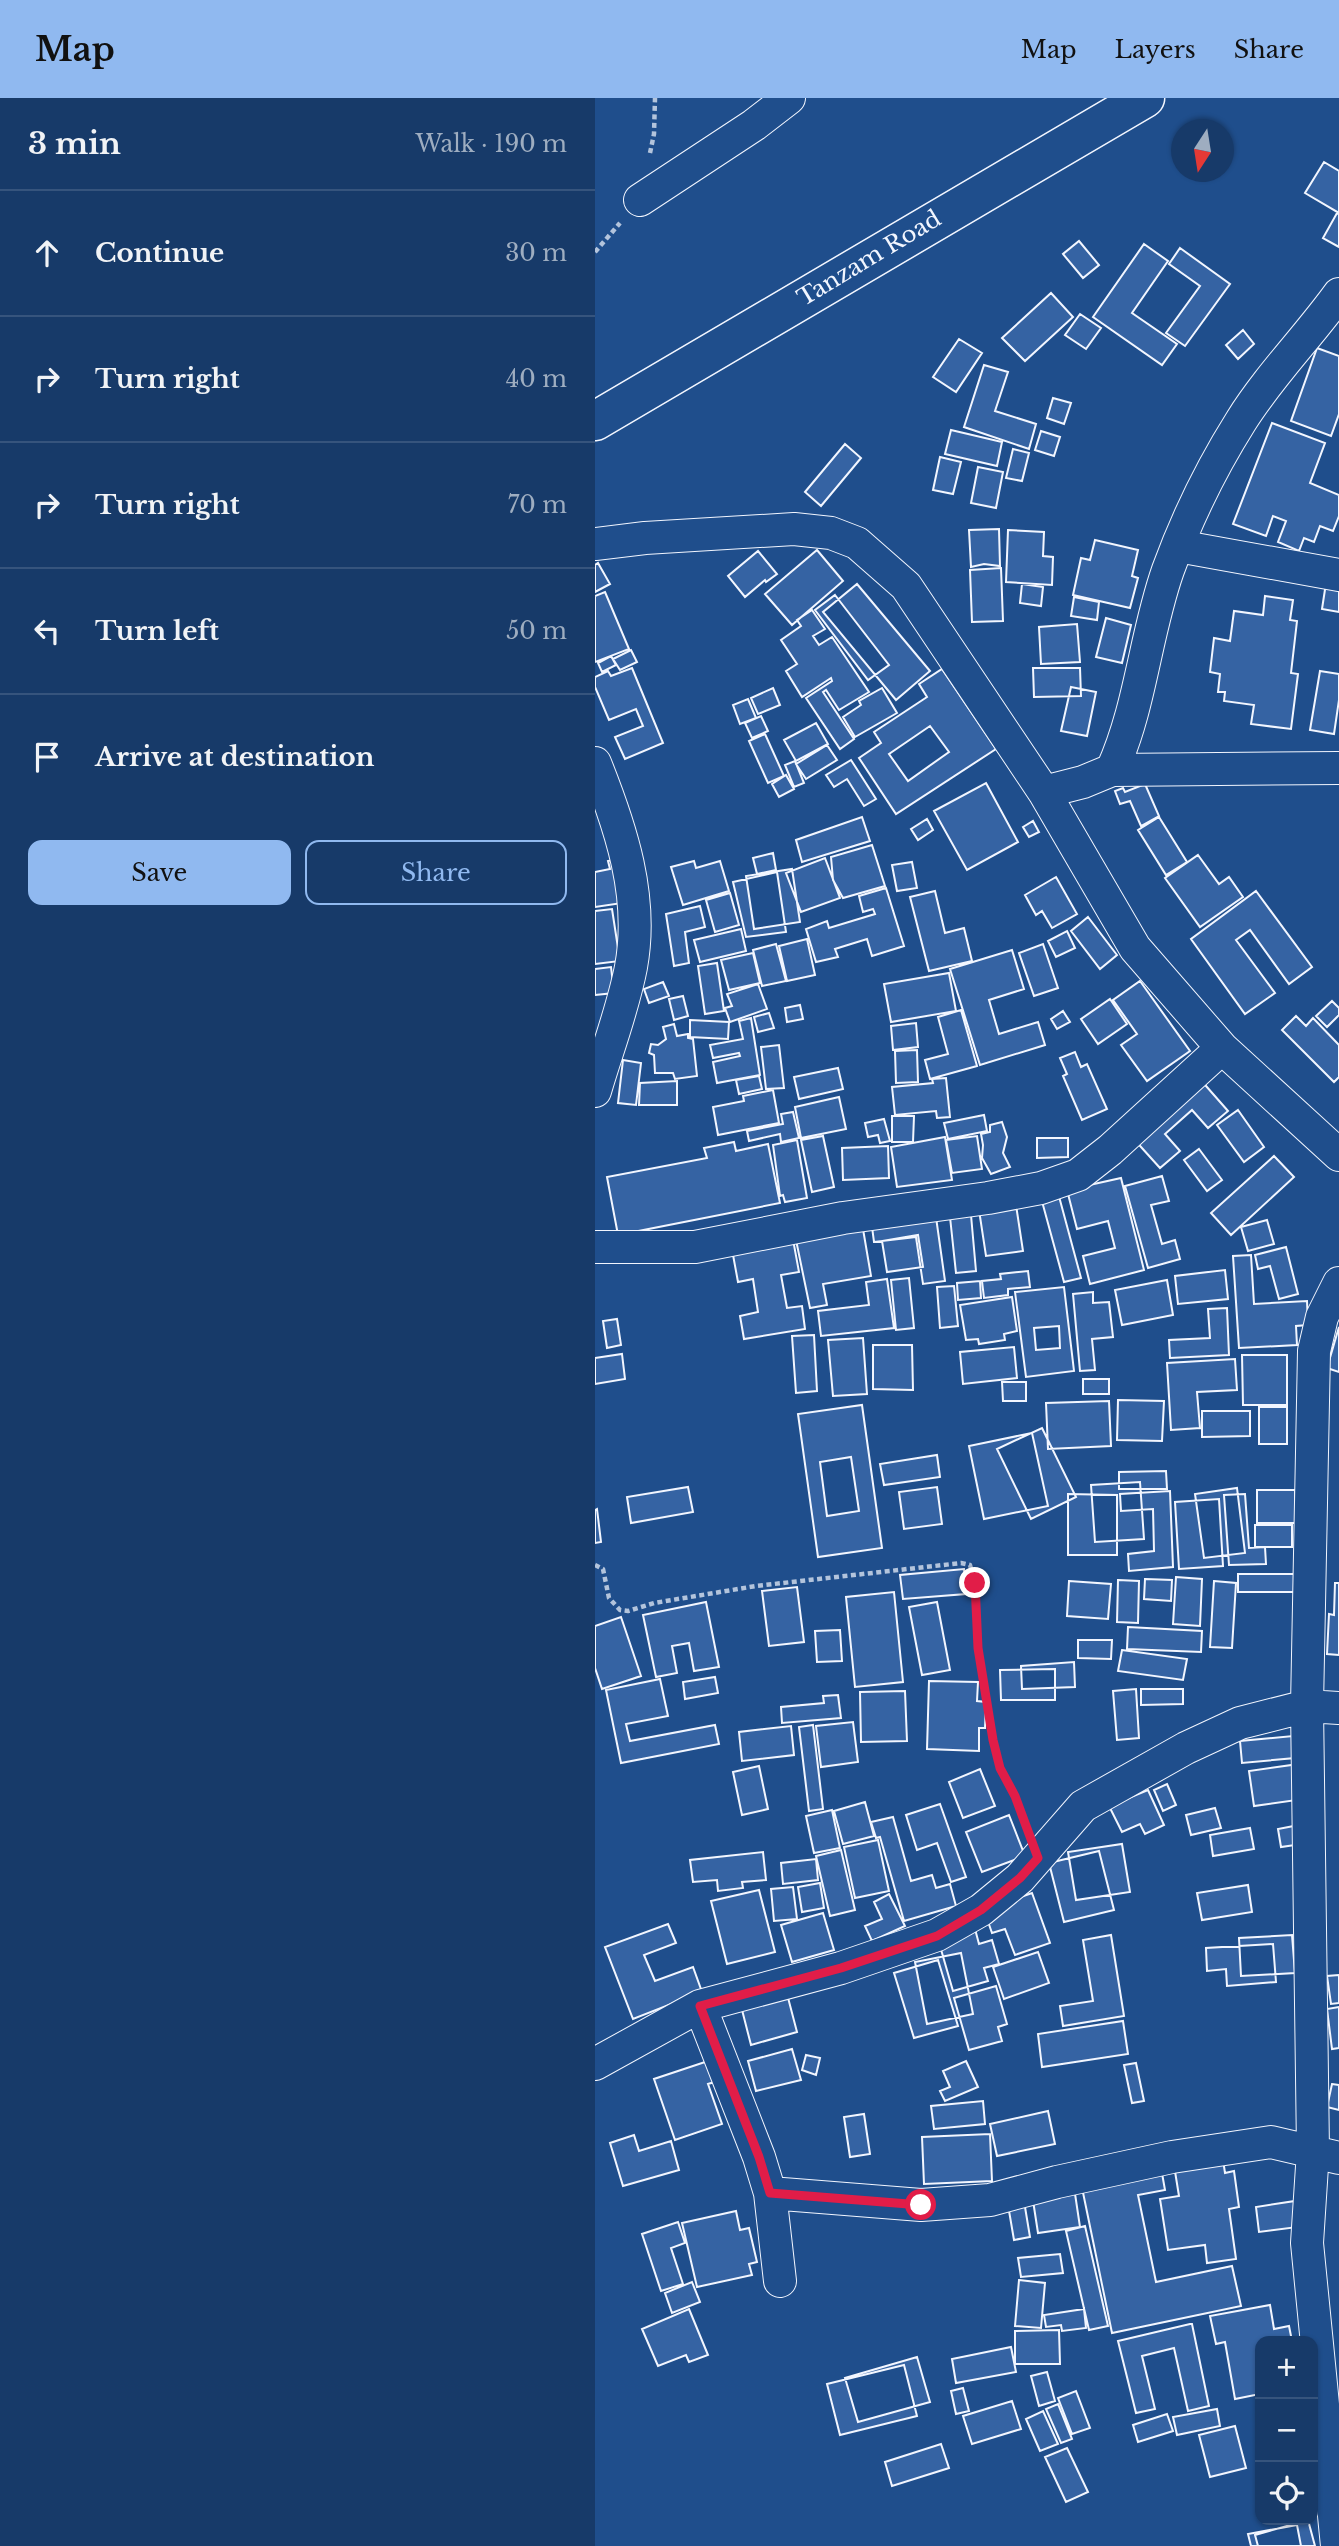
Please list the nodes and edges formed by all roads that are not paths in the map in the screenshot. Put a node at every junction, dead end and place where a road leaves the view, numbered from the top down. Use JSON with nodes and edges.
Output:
{"nodes":[{"id":1,"x":789,"y":98,"type":"edge"},
{"id":2,"x":1145,"y":98,"type":"edge"},
{"id":3,"x":640,"y":200,"type":"dead end"},
{"id":4,"x":1339,"y":294,"type":"edge"},
{"id":5,"x":595,"y":421,"type":"edge"},
{"id":6,"x":595,"y":544,"type":"edge"},
{"id":7,"x":1178,"y":546,"type":"junction"},
{"id":8,"x":1339,"y":575,"type":"edge"},
{"id":9,"x":595,"y":764,"type":"edge"},
{"id":10,"x":1339,"y":768,"type":"edge"},
{"id":11,"x":1112,"y":769,"type":"junction"},
{"id":12,"x":1044,"y":792,"type":"junction"},
{"id":13,"x":1222,"y":1048,"type":"junction"},
{"id":14,"x":595,"y":1091,"type":"edge"},
{"id":15,"x":1339,"y":1155,"type":"edge"},
{"id":16,"x":595,"y":1247,"type":"edge"},
{"id":17,"x":1339,"y":1283,"type":"edge"},
{"id":18,"x":1307,"y":1706,"type":"junction"},
{"id":19,"x":1339,"y":1707,"type":"edge"},
{"id":20,"x":700,"y":2006,"type":"junction"},
{"id":21,"x":595,"y":2064,"type":"edge"},
{"id":22,"x":1326,"y":2155,"type":"edge"},
{"id":23,"x":770,"y":2193,"type":"junction"},
{"id":24,"x":780,"y":2281,"type":"dead end"},
{"id":25,"x":1338,"y":2546,"type":"edge"}],
"edges":[{"from":1,"to":3,"type":"street"},
{"from":2,"to":5,"type":"highway","name":"Tanzam Road"},
{"from":4,"to":7,"type":"street"},
{"from":6,"to":12,"type":"street"},
{"from":7,"to":8,"type":"street"},
{"from":7,"to":11,"type":"street"},
{"from":9,"to":14,"type":"street"},
{"from":10,"to":11,"type":"street"},
{"from":11,"to":12,"type":"street"},
{"from":12,"to":13,"type":"street"},
{"from":13,"to":15,"type":"street"},
{"from":13,"to":16,"type":"street"},
{"from":17,"to":18,"type":"street"},
{"from":18,"to":19,"type":"street"},
{"from":18,"to":20,"type":"street"},
{"from":18,"to":22,"type":"street"},
{"from":20,"to":21,"type":"street"},
{"from":20,"to":23,"type":"street"},
{"from":22,"to":23,"type":"street"},
{"from":22,"to":25,"type":"street"},
{"from":23,"to":24,"type":"street"}]}
